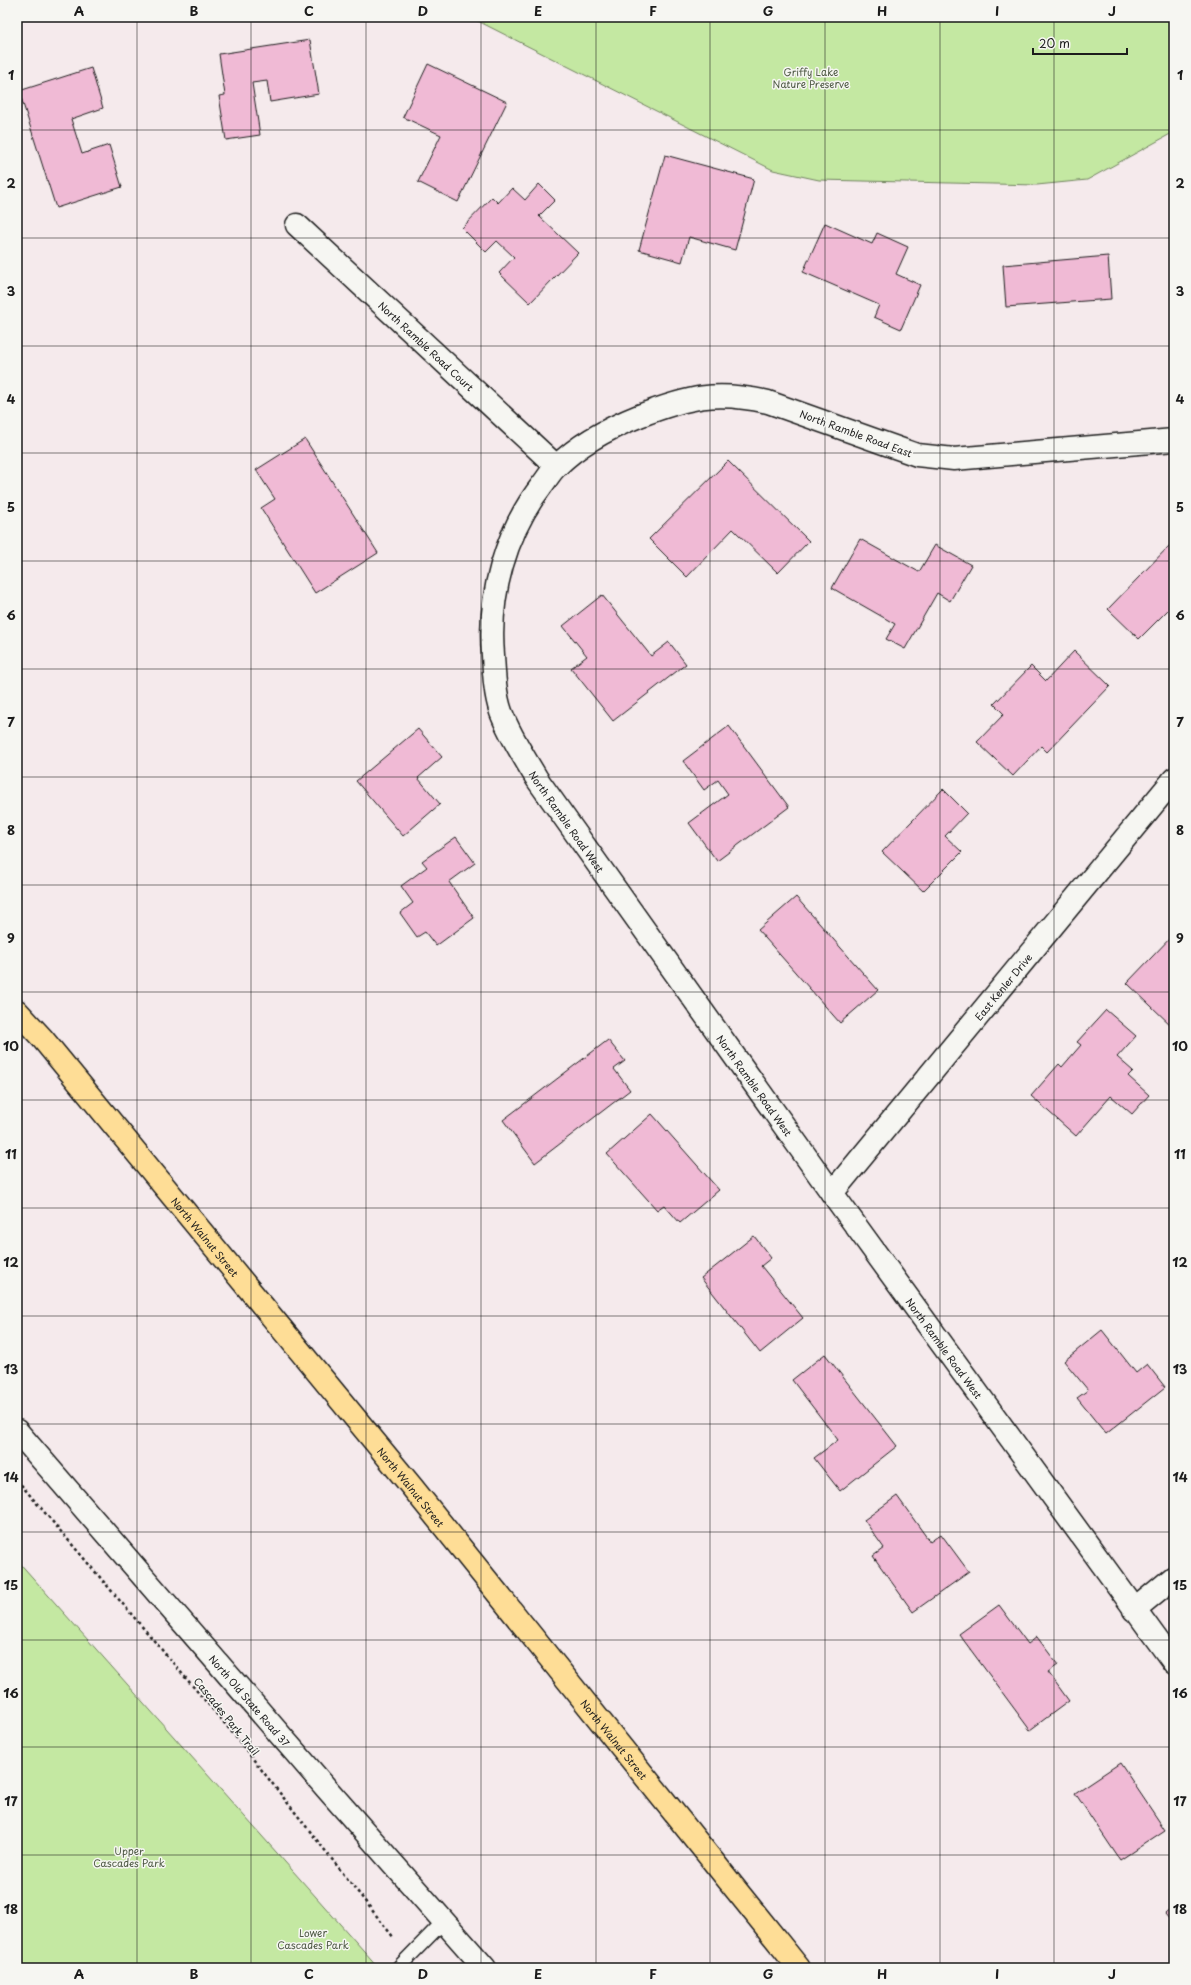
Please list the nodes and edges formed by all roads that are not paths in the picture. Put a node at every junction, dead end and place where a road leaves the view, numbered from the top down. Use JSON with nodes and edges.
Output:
{"nodes":[{"id":1,"x":297,"y":225,"type":"dead end"},
{"id":2,"x":1174,"y":440,"type":"edge"},
{"id":3,"x":556,"y":466,"type":"junction"},
{"id":4,"x":1174,"y":779,"type":"edge"},
{"id":5,"x":17,"y":1011,"type":"edge"},
{"id":6,"x":832,"y":1193,"type":"junction"},
{"id":7,"x":17,"y":1431,"type":"edge"},
{"id":8,"x":1174,"y":1577,"type":"edge"},
{"id":9,"x":1134,"y":1610,"type":"junction"},
{"id":10,"x":1174,"y":1663,"type":"edge"},
{"id":11,"x":444,"y":1921,"type":"junction"},
{"id":12,"x":398,"y":1968,"type":"edge"},
{"id":13,"x":485,"y":1968,"type":"edge"},
{"id":14,"x":799,"y":1968,"type":"edge"}],
"edges":[{"from":1,"to":3,"type":"street","name":"North Ramble Road Court"},
{"from":2,"to":3,"type":"street","name":"North Ramble Road East"},
{"from":3,"to":6,"type":"street","name":"North Ramble Road West"},
{"from":4,"to":6,"type":"street","name":"East Kenler Drive"},
{"from":5,"to":14,"type":"main road","name":"North Walnut Street"},
{"from":6,"to":9,"type":"street","name":"North Ramble Road West"},
{"from":7,"to":11,"type":"street","name":"North Old State Road 37"},
{"from":8,"to":9,"type":"street"},
{"from":9,"to":10,"type":"street","name":"North Ramble Road West"},
{"from":11,"to":12,"type":"lane"},
{"from":11,"to":13,"type":"street","name":"North Old State Road 37"}]}
